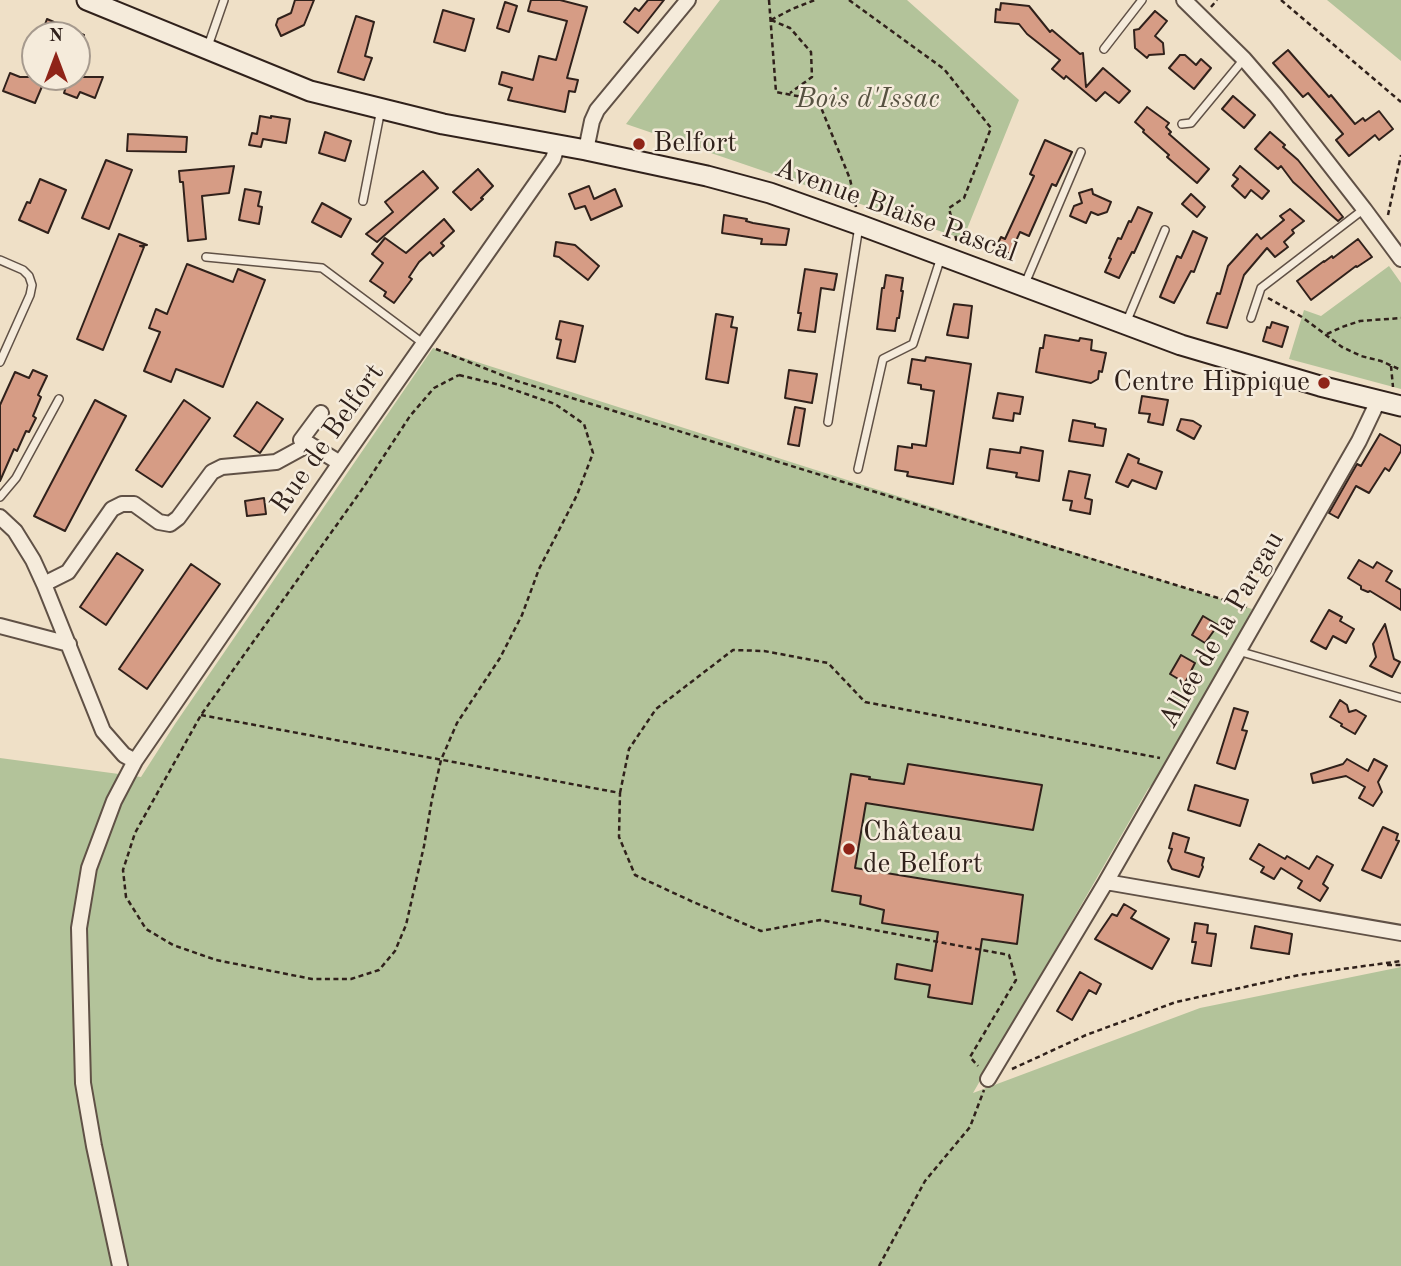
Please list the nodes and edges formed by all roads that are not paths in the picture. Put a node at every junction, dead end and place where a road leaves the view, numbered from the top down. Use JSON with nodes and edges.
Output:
{"nodes":[{"id":1,"x":87,"y":0,"type":"edge"},
{"id":2,"x":224,"y":0,"type":"edge"},
{"id":3,"x":688,"y":0,"type":"edge"},
{"id":4,"x":1142,"y":0,"type":"edge"},
{"id":5,"x":1184,"y":0,"type":"edge"},
{"id":6,"x":207,"y":49,"type":"junction"},
{"id":7,"x":1104,"y":49,"type":"dead end"},
{"id":8,"x":1244,"y":59,"type":"junction"},
{"id":9,"x":381,"y":109,"type":"junction"},
{"id":10,"x":1182,"y":124,"type":"dead end"},
{"id":11,"x":558,"y":144,"type":"junction"},
{"id":12,"x":586,"y":150,"type":"junction"},
{"id":13,"x":1081,"y":152,"type":"dead end"},
{"id":14,"x":363,"y":201,"type":"dead end"},
{"id":15,"x":1364,"y":209,"type":"junction"},
{"id":16,"x":860,"y":225,"type":"junction"},
{"id":17,"x":1165,"y":230,"type":"dead end"},
{"id":18,"x":949,"y":250,"type":"junction"},
{"id":19,"x":206,"y":257,"type":"dead end"},
{"id":20,"x":1401,"y":259,"type":"edge"},
{"id":21,"x":0,"y":260,"type":"edge"},
{"id":22,"x":1024,"y":286,"type":"junction"},
{"id":23,"x":1251,"y":318,"type":"dead end"},
{"id":24,"x":1126,"y":325,"type":"junction"},
{"id":25,"x":424,"y":344,"type":"junction"},
{"id":26,"x":0,"y":362,"type":"edge"},
{"id":27,"x":59,"y":399,"type":"dead end"},
{"id":28,"x":1378,"y":401,"type":"junction"},
{"id":29,"x":1401,"y":406,"type":"edge"},
{"id":30,"x":321,"y":413,"type":"dead end"},
{"id":31,"x":828,"y":422,"type":"dead end"},
{"id":32,"x":309,"y":444,"type":"junction"},
{"id":33,"x":340,"y":463,"type":"junction"},
{"id":34,"x":858,"y":469,"type":"dead end"},
{"id":35,"x":0,"y":497,"type":"edge"},
{"id":36,"x":0,"y":517,"type":"edge"},
{"id":37,"x":44,"y":584,"type":"junction"},
{"id":38,"x":0,"y":626,"type":"edge"},
{"id":39,"x":69,"y":643,"type":"junction"},
{"id":40,"x":1238,"y":651,"type":"junction"},
{"id":41,"x":1401,"y":698,"type":"edge"},
{"id":42,"x":135,"y":761,"type":"junction"},
{"id":43,"x":1106,"y":882,"type":"junction"},
{"id":44,"x":1401,"y":933,"type":"edge"},
{"id":45,"x":988,"y":1079,"type":"road end"},
{"id":46,"x":120,"y":1266,"type":"edge"}],
"edges":[{"from":1,"to":6,"type":"main road","name":"Avenue Blaise Pascal"},
{"from":2,"to":6,"type":"lane"},
{"from":3,"to":12,"type":"street"},
{"from":4,"to":7,"type":"lane"},
{"from":5,"to":8,"type":"street"},
{"from":6,"to":9,"type":"main road","name":"Avenue Blaise Pascal"},
{"from":8,"to":10,"type":"lane"},
{"from":8,"to":15,"type":"street"},
{"from":9,"to":11,"type":"main road","name":"Avenue Blaise Pascal"},
{"from":9,"to":14,"type":"lane"},
{"from":11,"to":12,"type":"main road","name":"Avenue Blaise Pascal"},
{"from":11,"to":25,"type":"street","name":"Rue de Belfort"},
{"from":12,"to":16,"type":"main road","name":"Avenue Blaise Pascal"},
{"from":13,"to":22,"type":"lane"},
{"from":15,"to":20,"type":"street"},
{"from":15,"to":23,"type":"lane"},
{"from":16,"to":18,"type":"main road","name":"Avenue Blaise Pascal"},
{"from":16,"to":31,"type":"lane"},
{"from":17,"to":24,"type":"lane"},
{"from":18,"to":22,"type":"main road","name":"Avenue Blaise Pascal"},
{"from":18,"to":34,"type":"lane"},
{"from":19,"to":25,"type":"lane"},
{"from":21,"to":26,"type":"lane"},
{"from":22,"to":24,"type":"main road","name":"Avenue Blaise Pascal"},
{"from":24,"to":28,"type":"main road","name":"Avenue Blaise Pascal"},
{"from":25,"to":33,"type":"street","name":"Rue de Belfort"},
{"from":27,"to":35,"type":"lane"},
{"from":28,"to":29,"type":"main road","name":"Avenue Blaise Pascal"},
{"from":28,"to":40,"type":"street","name":"Allée de la Pargau"},
{"from":30,"to":32,"type":"street"},
{"from":32,"to":33,"type":"street"},
{"from":32,"to":37,"type":"street"},
{"from":33,"to":42,"type":"street","name":"Rue de Belfort"},
{"from":36,"to":37,"type":"street"},
{"from":37,"to":39,"type":"street"},
{"from":38,"to":39,"type":"street"},
{"from":39,"to":42,"type":"street"},
{"from":40,"to":41,"type":"lane"},
{"from":40,"to":43,"type":"street","name":"Allée de la Pargau"},
{"from":42,"to":46,"type":"street","name":"Rue de Belfort"},
{"from":43,"to":44,"type":"street"},
{"from":43,"to":45,"type":"street","name":"Allée de la Pargau"}]}
